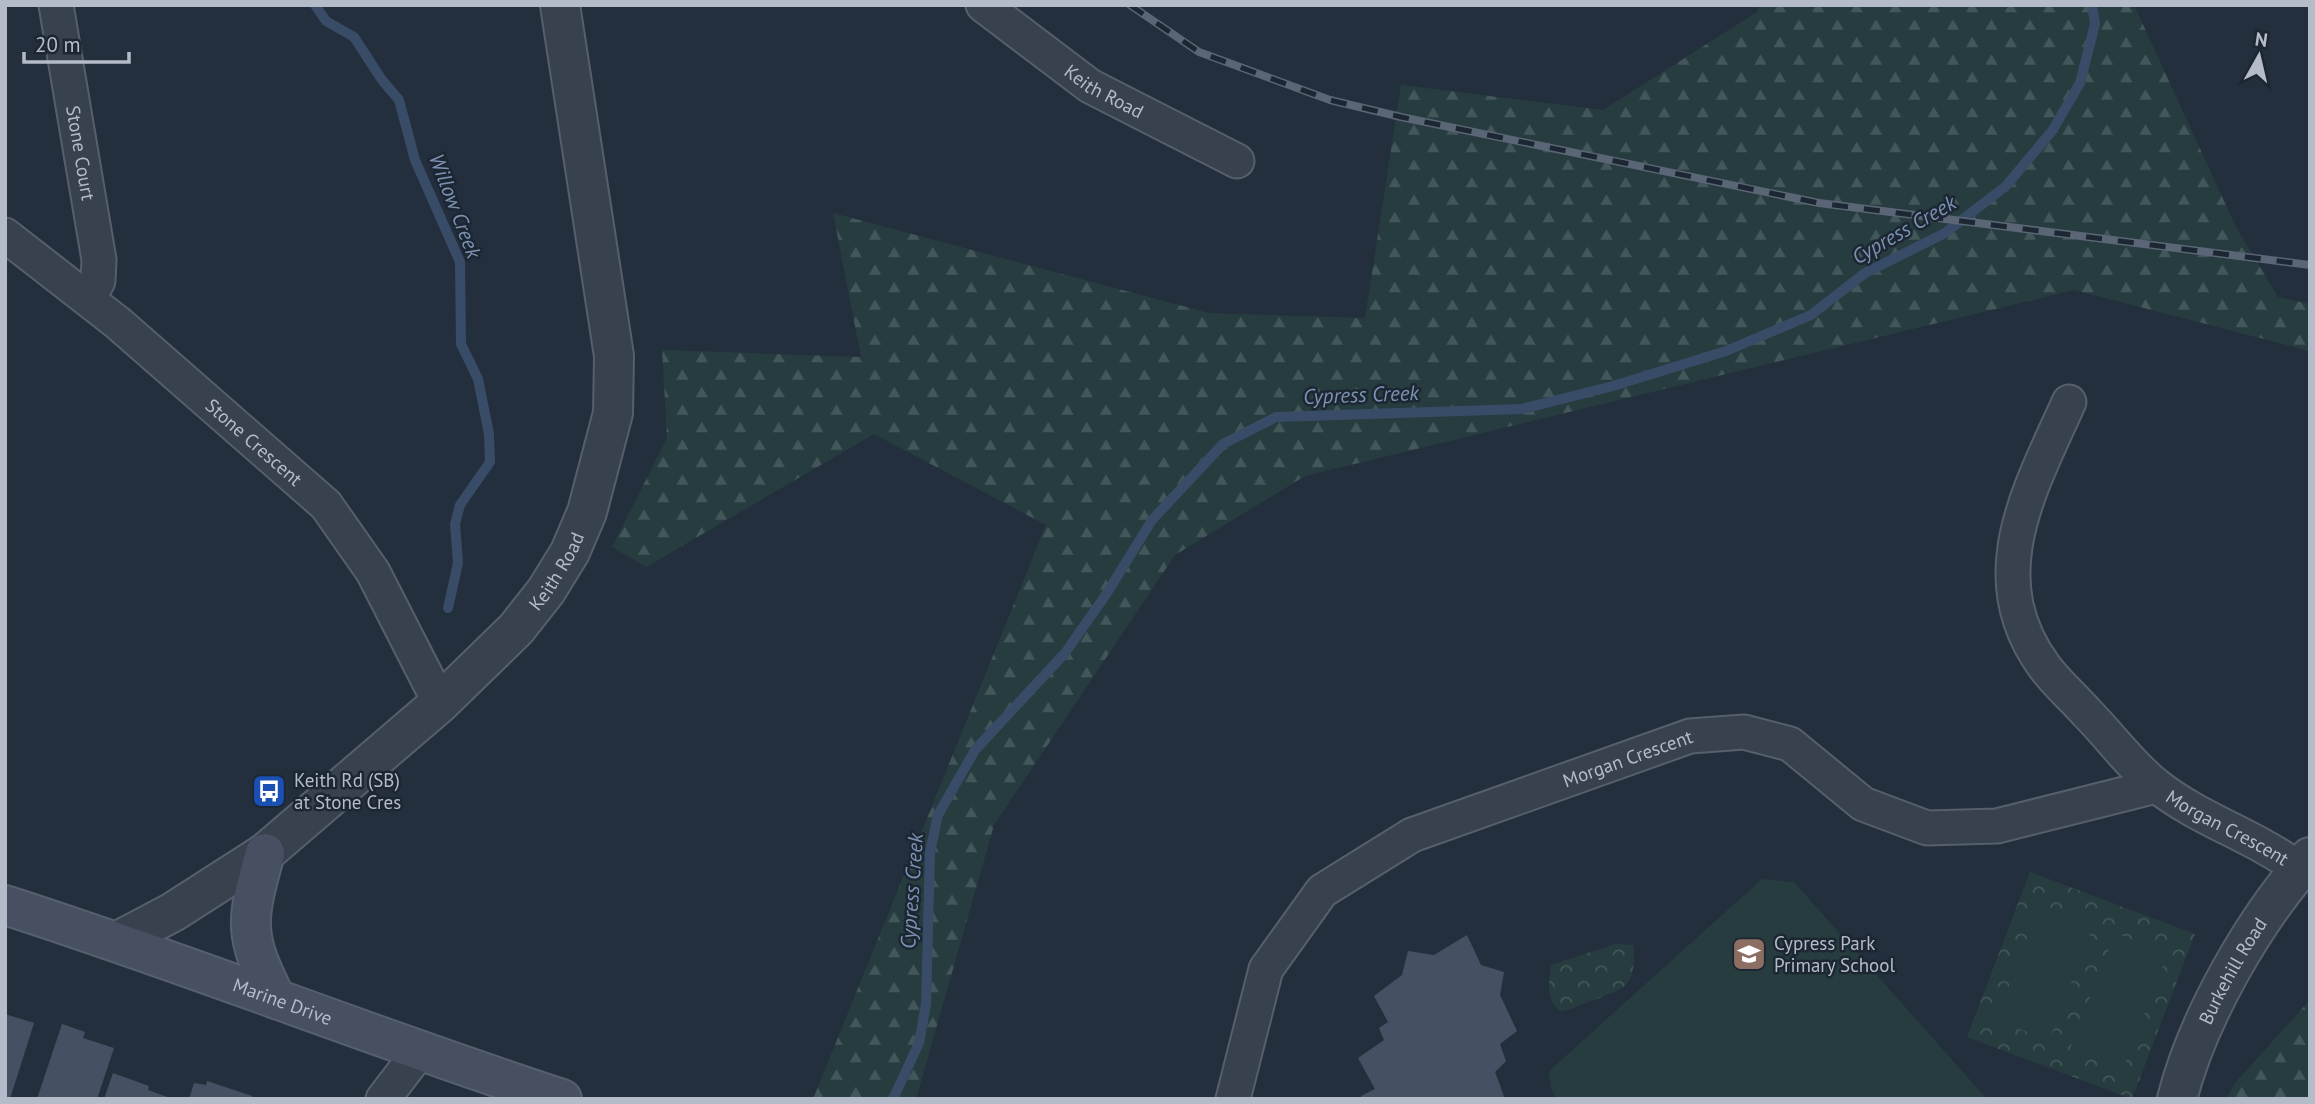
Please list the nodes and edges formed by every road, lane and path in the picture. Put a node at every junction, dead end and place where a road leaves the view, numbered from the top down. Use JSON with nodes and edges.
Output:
{"nodes":[{"id":1,"x":56,"y":5,"type":"edge"},
{"id":2,"x":560,"y":5,"type":"edge"},
{"id":3,"x":983,"y":5,"type":"edge"},
{"id":4,"x":1237,"y":160,"type":"dead end"},
{"id":5,"x":5,"y":235,"type":"edge"},
{"id":6,"x":88,"y":299,"type":"junction"},
{"id":7,"x":2068,"y":402,"type":"dead end"},
{"id":8,"x":440,"y":703,"type":"junction"},
{"id":9,"x":2156,"y":786,"type":"junction"},
{"id":10,"x":265,"y":853,"type":"junction"},
{"id":11,"x":2304,"y":863,"type":"edge"},
{"id":12,"x":5,"y":905,"type":"edge"},
{"id":13,"x":118,"y":941,"type":"junction"},
{"id":14,"x":276,"y":999,"type":"junction"},
{"id":15,"x":419,"y":1052,"type":"junction"},
{"id":16,"x":383,"y":1099,"type":"edge"},
{"id":17,"x":562,"y":1099,"type":"edge"},
{"id":18,"x":1233,"y":1099,"type":"edge"},
{"id":19,"x":2177,"y":1099,"type":"edge"}],
"edges":[{"from":1,"to":6,"type":"street","name":"Stone Court"},
{"from":2,"to":8,"type":"street","name":"Keith Road"},
{"from":3,"to":4,"type":"street","name":"Keith Road"},
{"from":5,"to":6,"type":"street","name":"Stone Crescent"},
{"from":6,"to":8,"type":"street","name":"Stone Crescent"},
{"from":7,"to":9,"type":"street","name":"Morgan Crescent"},
{"from":8,"to":10,"type":"street","name":"Keith Road"},
{"from":9,"to":11,"type":"street","name":"Morgan Crescent"},
{"from":9,"to":18,"type":"street","name":"Morgan Crescent"},
{"from":10,"to":13,"type":"street","name":"Keith Road"},
{"from":10,"to":14,"type":"main road"},
{"from":11,"to":19,"type":"street","name":"Burkehill Road"},
{"from":12,"to":13,"type":"main road","name":"Marine Drive"},
{"from":13,"to":14,"type":"main road","name":"Marine Drive"},
{"from":14,"to":15,"type":"main road","name":"Marine Drive"},
{"from":15,"to":16,"type":"street"},
{"from":15,"to":17,"type":"main road","name":"Marine Drive"}]}
